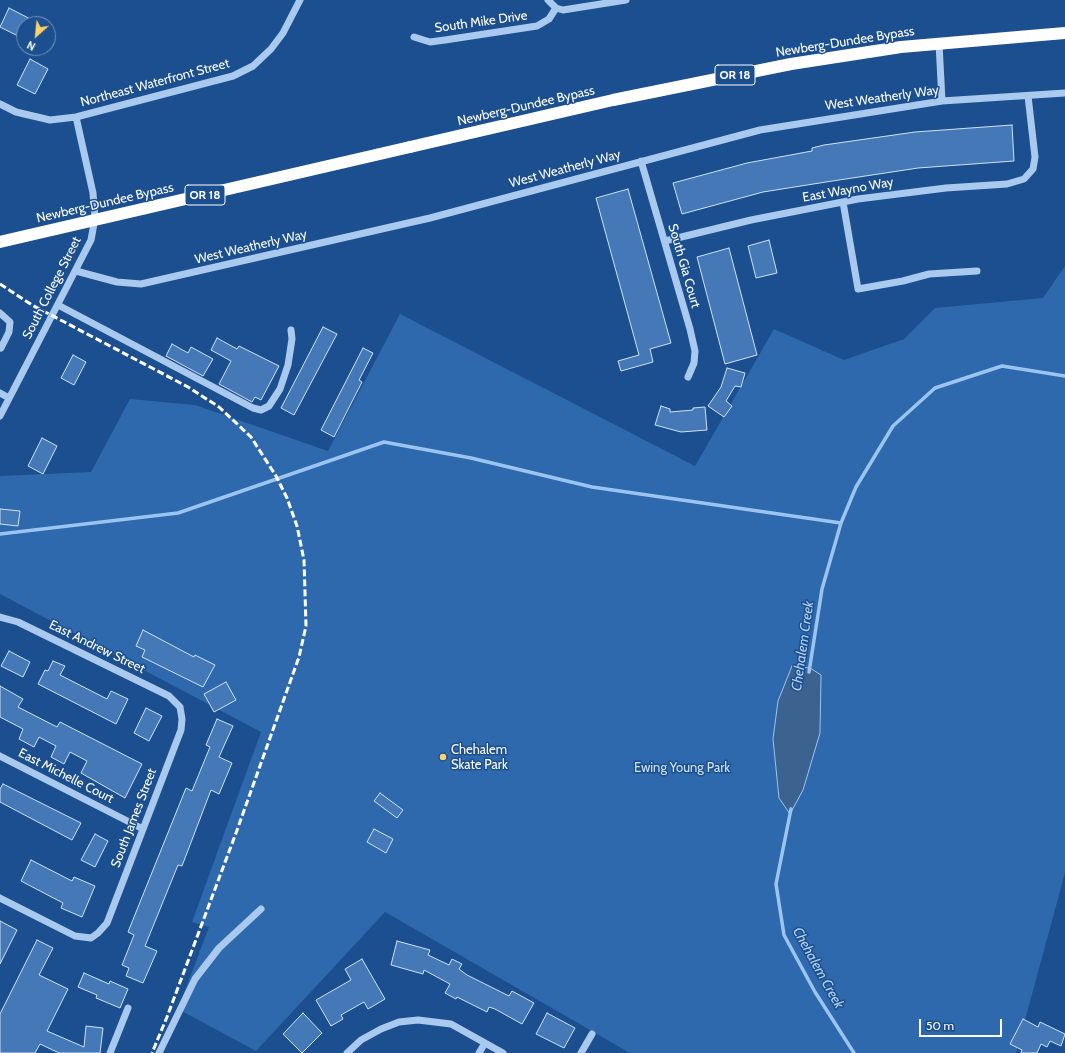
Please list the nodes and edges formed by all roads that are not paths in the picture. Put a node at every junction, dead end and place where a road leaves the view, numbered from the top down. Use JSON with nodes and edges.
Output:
{"nodes":[{"id":1,"x":300,"y":0,"type":"edge"},
{"id":2,"x":548,"y":0,"type":"edge"},
{"id":3,"x":626,"y":0,"type":"edge"},
{"id":4,"x":556,"y":8,"type":"junction"},
{"id":5,"x":1065,"y":33,"type":"edge"},
{"id":6,"x":414,"y":37,"type":"dead end"},
{"id":7,"x":939,"y":43,"type":"junction"},
{"id":8,"x":1065,"y":93,"type":"edge"},
{"id":9,"x":1028,"y":96,"type":"junction"},
{"id":10,"x":942,"y":101,"type":"junction"},
{"id":11,"x":0,"y":104,"type":"edge"},
{"id":12,"x":76,"y":116,"type":"junction"},
{"id":13,"x":642,"y":161,"type":"junction"},
{"id":14,"x":843,"y":202,"type":"junction"},
{"id":15,"x":665,"y":241,"type":"junction"},
{"id":16,"x":0,"y":242,"type":"edge"},
{"id":17,"x":76,"y":270,"type":"junction"},
{"id":18,"x":977,"y":270,"type":"dead end"},
{"id":19,"x":58,"y":306,"type":"junction"},
{"id":20,"x":0,"y":313,"type":"edge"},
{"id":21,"x":291,"y":330,"type":"dead end"},
{"id":22,"x":0,"y":349,"type":"edge"},
{"id":23,"x":688,"y":377,"type":"dead end"},
{"id":24,"x":0,"y":393,"type":"edge"},
{"id":25,"x":10,"y":398,"type":"junction"},
{"id":26,"x":0,"y":416,"type":"edge"},
{"id":27,"x":0,"y":617,"type":"edge"},
{"id":28,"x":180,"y":707,"type":"joint"},
{"id":29,"x":0,"y":756,"type":"edge"},
{"id":30,"x":143,"y":828,"type":"junction"},
{"id":31,"x":0,"y":898,"type":"edge"},
{"id":32,"x":261,"y":909,"type":"dead end"},
{"id":33,"x":128,"y":1008,"type":"dead end"},
{"id":34,"x":592,"y":1034,"type":"dead end"},
{"id":35,"x":485,"y":1043,"type":"junction"},
{"id":36,"x":110,"y":1053,"type":"edge"},
{"id":37,"x":158,"y":1053,"type":"edge"},
{"id":38,"x":347,"y":1053,"type":"edge"},
{"id":39,"x":479,"y":1053,"type":"edge"},
{"id":40,"x":503,"y":1053,"type":"edge"},
{"id":41,"x":581,"y":1053,"type":"edge"}],
"edges":[{"from":1,"to":12,"type":"street","name":"Northeast Waterfront Street"},
{"from":2,"to":4,"type":"street"},
{"from":3,"to":4,"type":"street"},
{"from":4,"to":6,"type":"street","name":"South Mike Drive"},
{"from":5,"to":7,"type":"highway","name":"Newberg-Dundee Bypass","number":"OR 18"},
{"from":7,"to":10,"type":"street"},
{"from":7,"to":16,"type":"highway","name":"Newberg-Dundee Bypass","number":"OR 18","bridge":true},
{"from":8,"to":9,"type":"street","name":"West Weatherly Way"},
{"from":9,"to":10,"type":"street","name":"West Weatherly Way"},
{"from":9,"to":14,"type":"street","name":"East Wayno Way"},
{"from":10,"to":13,"type":"street","name":"West Weatherly Way"},
{"from":11,"to":12,"type":"street","name":"Northeast Waterfront Street"},
{"from":12,"to":17,"type":"street","name":"South College Street"},
{"from":13,"to":15,"type":"street","name":"South Gia Court"},
{"from":13,"to":17,"type":"street","name":"West Weatherly Way"},
{"from":14,"to":15,"type":"street","name":"East Wayno Way"},
{"from":14,"to":18,"type":"street"},
{"from":15,"to":23,"type":"street","name":"South Gia Court"},
{"from":17,"to":19,"type":"street","name":"South College Street"},
{"from":19,"to":21,"type":"street"},
{"from":19,"to":25,"type":"street","name":"South College Street"},
{"from":20,"to":22,"type":"street"},
{"from":24,"to":25,"type":"street"},
{"from":25,"to":26,"type":"street","name":"South College Street"},
{"from":27,"to":28,"type":"street","name":"East Andrew Street"},
{"from":28,"to":30,"type":"street","name":"South James Street"},
{"from":29,"to":30,"type":"street","name":"East Michelle Court"},
{"from":30,"to":31,"type":"street","name":"South James Street"},
{"from":32,"to":37,"type":"street"},
{"from":33,"to":36,"type":"street"},
{"from":34,"to":41,"type":"street"},
{"from":35,"to":38,"type":"street"},
{"from":35,"to":39,"type":"street"},
{"from":35,"to":40,"type":"street"}]}
